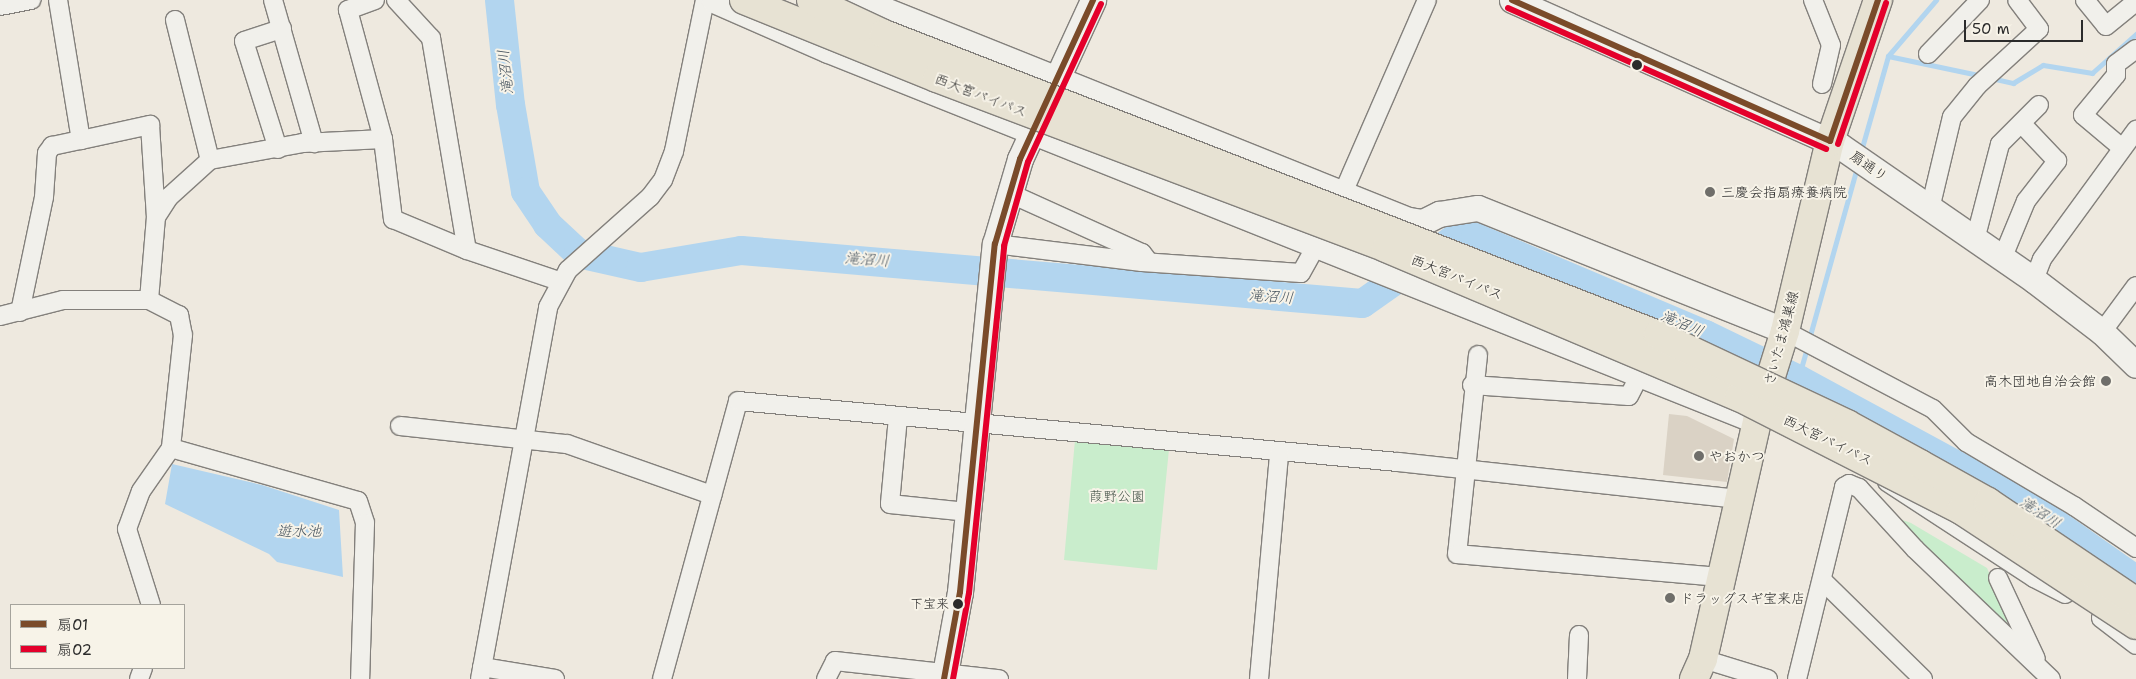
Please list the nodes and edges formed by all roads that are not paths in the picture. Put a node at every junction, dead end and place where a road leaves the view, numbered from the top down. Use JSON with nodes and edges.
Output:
{"nodes":[{"id":1,"x":31,"y":0,"type":"edge"},
{"id":2,"x":58,"y":0,"type":"edge"},
{"id":3,"x":273,"y":0,"type":"edge"},
{"id":4,"x":375,"y":0,"type":"edge"},
{"id":5,"x":396,"y":0,"type":"edge"},
{"id":6,"x":705,"y":0,"type":"edge"},
{"id":7,"x":714,"y":0,"type":"edge"},
{"id":8,"x":744,"y":0,"type":"edge"},
{"id":9,"x":811,"y":0,"type":"edge"},
{"id":10,"x":860,"y":0,"type":"edge"},
{"id":11,"x":1093,"y":0,"type":"edge"},
{"id":12,"x":1427,"y":0,"type":"edge"},
{"id":13,"x":1512,"y":0,"type":"edge"},
{"id":14,"x":1813,"y":0,"type":"edge"},
{"id":15,"x":1878,"y":0,"type":"edge"},
{"id":16,"x":1980,"y":0,"type":"edge"},
{"id":17,"x":2017,"y":0,"type":"edge"},
{"id":18,"x":2085,"y":0,"type":"edge"},
{"id":19,"x":2136,"y":2,"type":"edge"},
{"id":20,"x":0,"y":6,"type":"edge"},
{"id":21,"x":175,"y":20,"type":"dead end"},
{"id":22,"x":282,"y":29,"type":"junction"},
{"id":23,"x":2136,"y":50,"type":"edge"},
{"id":24,"x":1928,"y":54,"type":"dead end"},
{"id":25,"x":1055,"y":80,"type":"junction"},
{"id":26,"x":1822,"y":84,"type":"dead end"},
{"id":27,"x":2039,"y":105,"type":"dead end"},
{"id":28,"x":2021,"y":123,"type":"junction"},
{"id":29,"x":2136,"y":130,"type":"edge"},
{"id":30,"x":1031,"y":131,"type":"junction"},
{"id":31,"x":383,"y":139,"type":"junction"},
{"id":32,"x":81,"y":140,"type":"junction"},
{"id":33,"x":1830,"y":141,"type":"junction"},
{"id":34,"x":314,"y":143,"type":"junction"},
{"id":35,"x":2122,"y":148,"type":"junction"},
{"id":36,"x":278,"y":149,"type":"junction"},
{"id":37,"x":210,"y":160,"type":"junction"},
{"id":38,"x":1009,"y":192,"type":"junction"},
{"id":39,"x":1343,"y":193,"type":"junction"},
{"id":40,"x":1930,"y":209,"type":"junction"},
{"id":41,"x":156,"y":217,"type":"junction"},
{"id":42,"x":1975,"y":240,"type":"junction"},
{"id":43,"x":1316,"y":244,"type":"junction"},
{"id":44,"x":994,"y":249,"type":"junction"},
{"id":45,"x":468,"y":250,"type":"junction"},
{"id":46,"x":2002,"y":258,"type":"junction"},
{"id":47,"x":1150,"y":262,"type":"junction"},
{"id":48,"x":563,"y":276,"type":"junction"},
{"id":49,"x":2034,"y":280,"type":"junction"},
{"id":50,"x":2136,"y":286,"type":"edge"},
{"id":51,"x":148,"y":300,"type":"junction"},
{"id":52,"x":20,"y":312,"type":"junction"},
{"id":53,"x":0,"y":316,"type":"edge"},
{"id":54,"x":2102,"y":332,"type":"junction"},
{"id":55,"x":1783,"y":337,"type":"junction"},
{"id":56,"x":1478,"y":354,"type":"dead end"},
{"id":57,"x":2136,"y":366,"type":"edge"},
{"id":58,"x":1641,"y":372,"type":"junction"},
{"id":59,"x":1472,"y":385,"type":"junction"},
{"id":60,"x":898,"y":417,"type":"junction"},
{"id":61,"x":1758,"y":421,"type":"junction"},
{"id":62,"x":976,"y":424,"type":"junction"},
{"id":63,"x":400,"y":426,"type":"dead end"},
{"id":64,"x":526,"y":442,"type":"junction"},
{"id":65,"x":171,"y":448,"type":"junction"},
{"id":66,"x":1279,"y":453,"type":"junction"},
{"id":67,"x":1467,"y":470,"type":"junction"},
{"id":68,"x":712,"y":495,"type":"junction"},
{"id":69,"x":1741,"y":499,"type":"junction"},
{"id":70,"x":967,"y":512,"type":"junction"},
{"id":71,"x":2136,"y":548,"type":"edge"},
{"id":72,"x":1722,"y":577,"type":"junction"},
{"id":73,"x":1998,"y":578,"type":"dead end"},
{"id":74,"x":1823,"y":581,"type":"junction"},
{"id":75,"x":2136,"y":602,"type":"edge"},
{"id":76,"x":152,"y":604,"type":"edge"},
{"id":77,"x":2136,"y":625,"type":"edge"},
{"id":78,"x":1579,"y":635,"type":"dead end"},
{"id":79,"x":2136,"y":646,"type":"edge"},
{"id":80,"x":1698,"y":669,"type":"edge"},
{"id":81,"x":481,"y":673,"type":"edge"},
{"id":82,"x":2046,"y":674,"type":"edge"},
{"id":83,"x":945,"y":677,"type":"edge"},
{"id":84,"x":360,"y":679,"type":"edge"},
{"id":85,"x":555,"y":679,"type":"edge"},
{"id":86,"x":662,"y":679,"type":"edge"},
{"id":87,"x":826,"y":679,"type":"edge"},
{"id":88,"x":999,"y":679,"type":"edge"},
{"id":89,"x":1259,"y":679,"type":"edge"},
{"id":90,"x":1577,"y":679,"type":"edge"},
{"id":91,"x":1768,"y":679,"type":"edge"},
{"id":92,"x":1797,"y":679,"type":"edge"},
{"id":93,"x":1923,"y":679,"type":"edge"}],
"edges":[{"from":1,"to":20,"type":"street"},
{"from":2,"to":32,"type":"street"},
{"from":3,"to":22,"type":"street"},
{"from":4,"to":31,"type":"street"},
{"from":5,"to":45,"type":"street"},
{"from":6,"to":48,"type":"street"},
{"from":7,"to":30,"type":"street"},
{"from":8,"to":77,"type":"main road","name":"西大宮バイパス","bridge":true},
{"from":9,"to":75,"type":"main road","name":"西大宮バイパス","bridge":true},
{"from":10,"to":25,"type":"street"},
{"from":11,"to":25,"type":"street"},
{"from":12,"to":39,"type":"street"},
{"from":13,"to":33,"type":"street","name":"扇通り"},
{"from":14,"to":26,"type":"street"},
{"from":15,"to":33,"type":"main road","name":"さいたま鴻巣線"},
{"from":16,"to":24,"type":"street"},
{"from":17,"to":40,"type":"street"},
{"from":18,"to":19,"type":"street"},
{"from":21,"to":37,"type":"street"},
{"from":22,"to":34,"type":"street"},
{"from":22,"to":36,"type":"street"},
{"from":23,"to":35,"type":"street"},
{"from":25,"to":30,"type":"street"},
{"from":25,"to":39,"type":"street"},
{"from":27,"to":28,"type":"street"},
{"from":28,"to":42,"type":"street"},
{"from":28,"to":46,"type":"street"},
{"from":29,"to":35,"type":"street"},
{"from":30,"to":38,"type":"street"},
{"from":30,"to":43,"type":"street"},
{"from":31,"to":34,"type":"street"},
{"from":31,"to":45,"type":"street"},
{"from":32,"to":41,"type":"street"},
{"from":32,"to":52,"type":"street"},
{"from":33,"to":40,"type":"street","name":"扇通り"},
{"from":33,"to":55,"type":"main road","name":"さいたま鴻巣線"},
{"from":34,"to":36,"type":"street"},
{"from":35,"to":49,"type":"street"},
{"from":36,"to":37,"type":"street"},
{"from":37,"to":41,"type":"street"},
{"from":38,"to":44,"type":"street"},
{"from":38,"to":47,"type":"street"},
{"from":39,"to":55,"type":"street"},
{"from":40,"to":42,"type":"street","name":"扇通り"},
{"from":41,"to":51,"type":"street"},
{"from":42,"to":46,"type":"street","name":"扇通り"},
{"from":43,"to":47,"type":"street"},
{"from":43,"to":58,"type":"street"},
{"from":44,"to":47,"type":"street"},
{"from":44,"to":62,"type":"street"},
{"from":45,"to":48,"type":"street"},
{"from":46,"to":49,"type":"street","name":"扇通り"},
{"from":48,"to":64,"type":"street"},
{"from":49,"to":54,"type":"street","name":"扇通り"},
{"from":50,"to":54,"type":"street"},
{"from":51,"to":52,"type":"street"},
{"from":51,"to":65,"type":"street"},
{"from":52,"to":53,"type":"street"},
{"from":54,"to":57,"type":"street","name":"扇通り"},
{"from":55,"to":61,"type":"main road","name":"さいたま鴻巣線"},
{"from":55,"to":71,"type":"street"},
{"from":56,"to":59,"type":"street"},
{"from":58,"to":59,"type":"street"},
{"from":58,"to":61,"type":"street"},
{"from":59,"to":67,"type":"street"},
{"from":60,"to":62,"type":"street"},
{"from":60,"to":68,"type":"street"},
{"from":60,"to":70,"type":"street"},
{"from":61,"to":69,"type":"main road","name":"さいたま鴻巣線"},
{"from":61,"to":79,"type":"street"},
{"from":62,"to":66,"type":"street"},
{"from":62,"to":70,"type":"street"},
{"from":63,"to":64,"type":"street"},
{"from":64,"to":68,"type":"street"},
{"from":64,"to":81,"type":"street"},
{"from":65,"to":76,"type":"street"},
{"from":65,"to":84,"type":"street"},
{"from":66,"to":67,"type":"street"},
{"from":66,"to":89,"type":"street"},
{"from":67,"to":69,"type":"street"},
{"from":67,"to":72,"type":"street"},
{"from":68,"to":86,"type":"street"},
{"from":69,"to":72,"type":"main road","name":"さいたま鴻巣線"},
{"from":70,"to":83,"type":"street"},
{"from":72,"to":80,"type":"main road","name":"さいたま鴻巣線"},
{"from":73,"to":82,"type":"street"},
{"from":74,"to":82,"type":"street"},
{"from":74,"to":92,"type":"street"},
{"from":74,"to":93,"type":"street"},
{"from":78,"to":90,"type":"street"},
{"from":80,"to":91,"type":"street"},
{"from":81,"to":85,"type":"street"},
{"from":83,"to":87,"type":"street"},
{"from":83,"to":88,"type":"street"}]}
